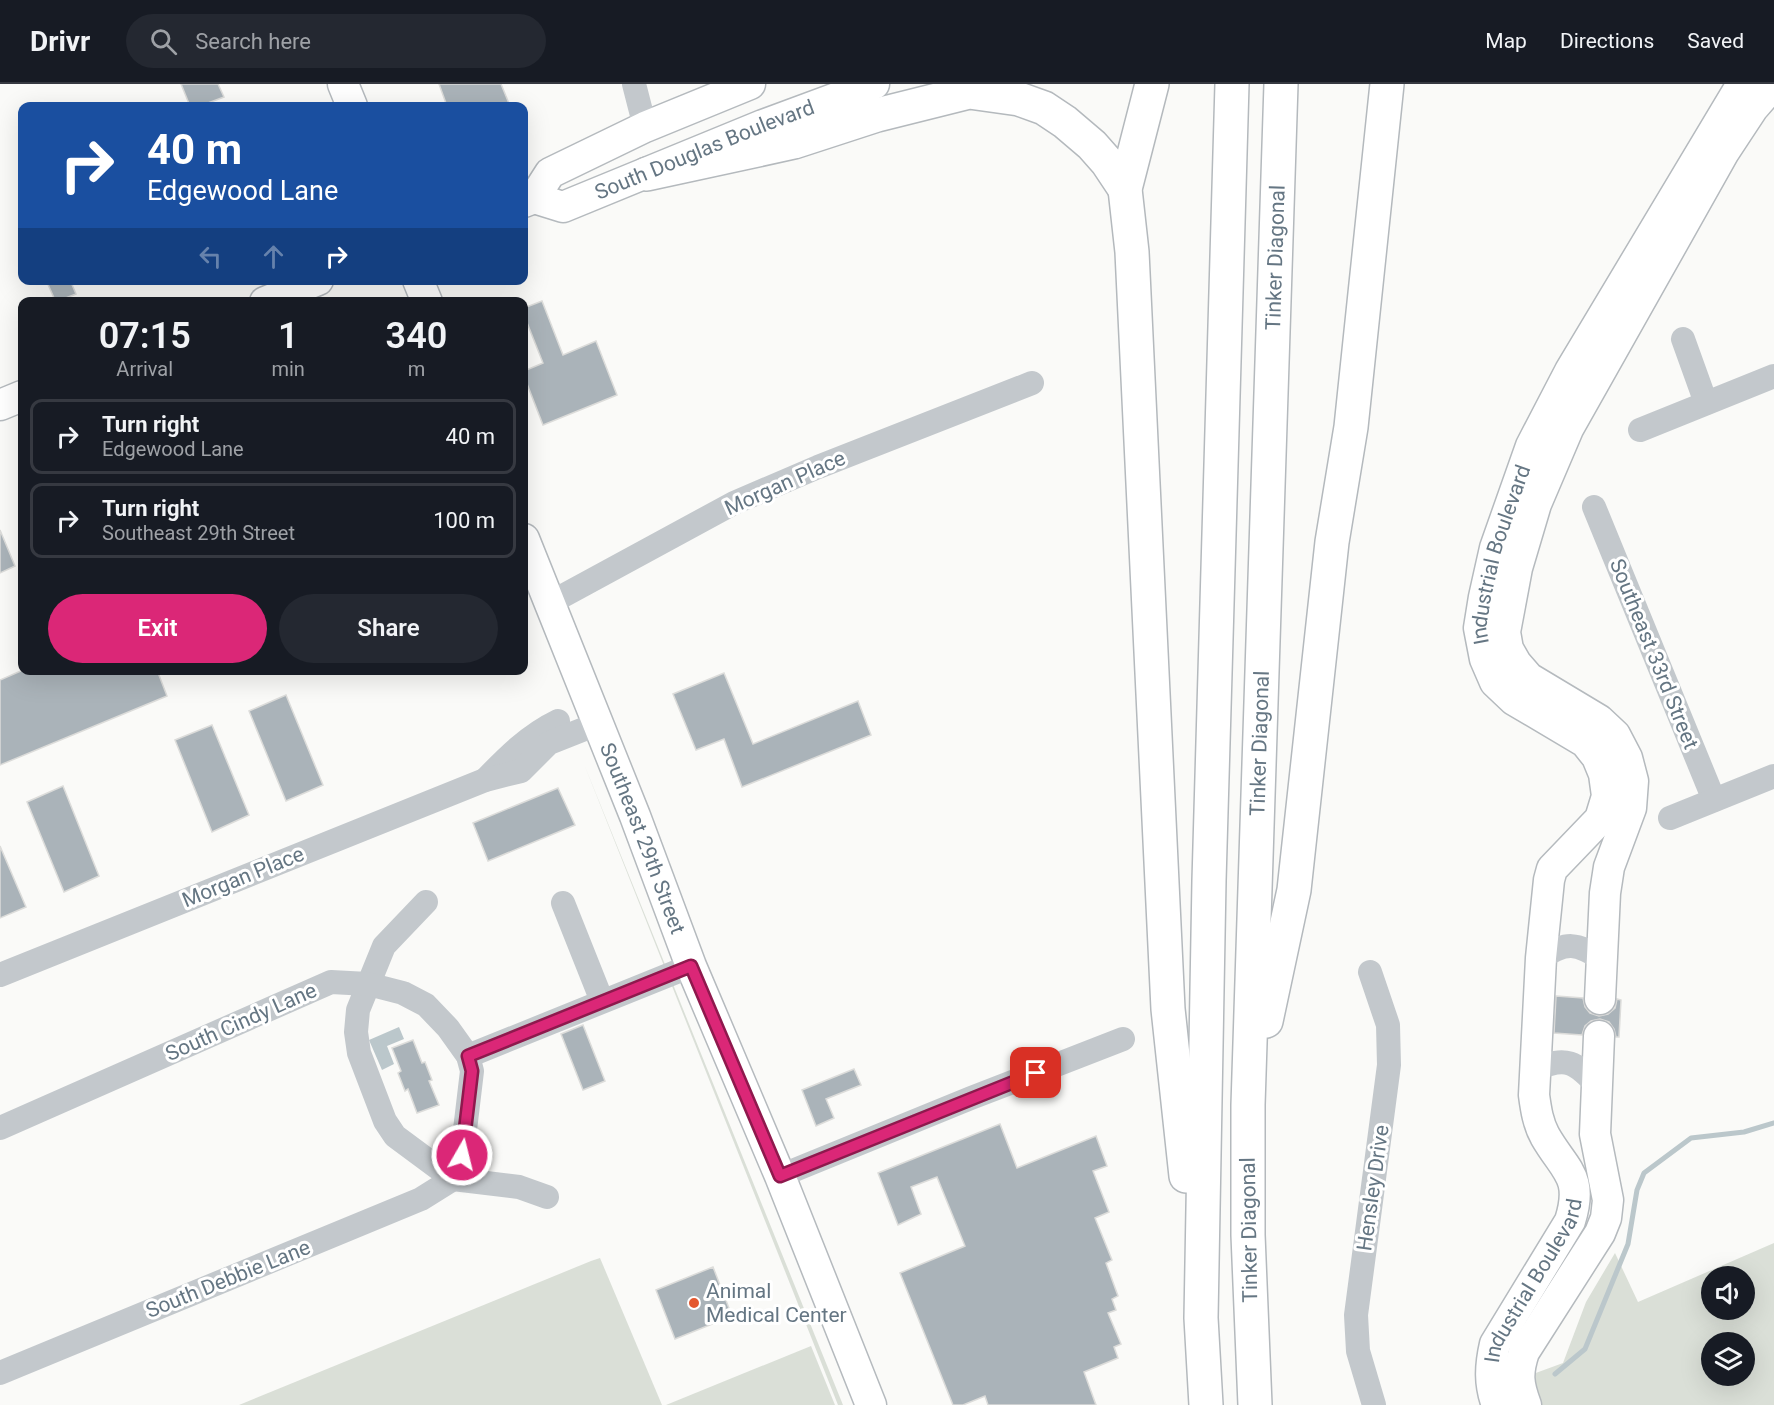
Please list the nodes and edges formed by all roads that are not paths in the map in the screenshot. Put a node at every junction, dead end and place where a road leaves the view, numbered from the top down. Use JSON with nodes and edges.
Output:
{"nodes":[{"id":1,"x":343,"y":84,"type":"edge"},
{"id":2,"x":634,"y":84,"type":"edge"},
{"id":3,"x":750,"y":84,"type":"edge"},
{"id":4,"x":874,"y":84,"type":"edge"},
{"id":5,"x":1152,"y":84,"type":"edge"},
{"id":6,"x":1232,"y":84,"type":"edge"},
{"id":7,"x":1281,"y":84,"type":"edge"},
{"id":8,"x":1742,"y":84,"type":"edge"},
{"id":9,"x":1774,"y":84,"type":"edge"},
{"id":10,"x":1384,"y":89,"type":"edge"},
{"id":11,"x":350,"y":102,"type":"edge"},
{"id":12,"x":645,"y":127,"type":"junction"},
{"id":13,"x":647,"y":174,"type":"junction"},
{"id":14,"x":1125,"y":189,"type":"junction"},
{"id":15,"x":529,"y":200,"type":"edge"},
{"id":16,"x":306,"y":285,"type":"edge"},
{"id":17,"x":277,"y":297,"type":"edge"},
{"id":18,"x":1683,"y":339,"type":"dead end"},
{"id":19,"x":1774,"y":376,"type":"edge"},
{"id":20,"x":1032,"y":382,"type":"dead end"},
{"id":21,"x":18,"y":398,"type":"edge"},
{"id":22,"x":1706,"y":403,"type":"junction"},
{"id":23,"x":0,"y":405,"type":"edge"},
{"id":24,"x":1640,"y":430,"type":"dead end"},
{"id":25,"x":1594,"y":507,"type":"dead end"},
{"id":26,"x":528,"y":550,"type":"edge"},
{"id":27,"x":548,"y":604,"type":"junction"},
{"id":28,"x":594,"y":716,"type":"junction"},
{"id":29,"x":1774,"y":776,"type":"edge"},
{"id":30,"x":1714,"y":800,"type":"junction"},
{"id":31,"x":1670,"y":818,"type":"dead end"},
{"id":32,"x":426,"y":902,"type":"dead end"},
{"id":33,"x":563,"y":903,"type":"dead end"},
{"id":34,"x":1541,"y":958,"type":"junction"},
{"id":35,"x":1602,"y":959,"type":"junction"},
{"id":36,"x":691,"y":966,"type":"junction"},
{"id":37,"x":1370,"y":972,"type":"dead end"},
{"id":38,"x":0,"y":975,"type":"edge"},
{"id":39,"x":368,"y":984,"type":"junction"},
{"id":40,"x":1600,"y":999,"type":"dead end"},
{"id":41,"x":602,"y":1001,"type":"junction"},
{"id":42,"x":1599,"y":1036,"type":"dead end"},
{"id":43,"x":1123,"y":1038,"type":"dead end"},
{"id":44,"x":468,"y":1056,"type":"junction"},
{"id":45,"x":1536,"y":1068,"type":"junction"},
{"id":46,"x":1597,"y":1085,"type":"junction"},
{"id":47,"x":1248,"y":1105,"type":"junction"},
{"id":48,"x":0,"y":1128,"type":"edge"},
{"id":49,"x":780,"y":1176,"type":"junction"},
{"id":50,"x":453,"y":1179,"type":"junction"},
{"id":51,"x":548,"y":1197,"type":"dead end"},
{"id":52,"x":1201,"y":1318,"type":"junction"},
{"id":53,"x":0,"y":1373,"type":"edge"},
{"id":54,"x":871,"y":1405,"type":"edge"},
{"id":55,"x":1206,"y":1405,"type":"edge"},
{"id":56,"x":1255,"y":1405,"type":"edge"},
{"id":57,"x":1374,"y":1405,"type":"edge"},
{"id":58,"x":1497,"y":1405,"type":"edge"},
{"id":59,"x":1526,"y":1405,"type":"edge"}],
"edges":[{"from":1,"to":11,"type":"main road"},
{"from":2,"to":12,"type":"street"},
{"from":3,"to":12,"type":"main road","name":"South Douglas Boulevard"},
{"from":4,"to":13,"type":"main road","name":"South Douglas Boulevard"},
{"from":5,"to":14,"type":"highway"},
{"from":6,"to":52,"type":"highway","name":"Tinker Diagonal"},
{"from":7,"to":47,"type":"highway","name":"Tinker Diagonal"},
{"from":8,"to":34,"type":"main road","name":"Industrial Boulevard"},
{"from":9,"to":35,"type":"main road","name":"Industrial Boulevard"},
{"from":10,"to":47,"type":"highway"},
{"from":12,"to":15,"type":"main road","name":"South Douglas Boulevard"},
{"from":13,"to":14,"type":"highway"},
{"from":13,"to":15,"type":"main road","name":"South Douglas Boulevard"},
{"from":14,"to":52,"type":"highway"},
{"from":16,"to":17,"type":"main road"},
{"from":18,"to":22,"type":"street"},
{"from":19,"to":22,"type":"street"},
{"from":20,"to":27,"type":"street","name":"Morgan Place"},
{"from":21,"to":23,"type":"main road"},
{"from":22,"to":24,"type":"street"},
{"from":25,"to":30,"type":"street","name":"Southeast 33rd Street"},
{"from":26,"to":27,"type":"main road","name":"Southeast 29th Street"},
{"from":27,"to":28,"type":"main road","name":"Southeast 29th Street"},
{"from":28,"to":36,"type":"main road","name":"Southeast 29th Street"},
{"from":28,"to":38,"type":"street","name":"Morgan Place"},
{"from":29,"to":30,"type":"street"},
{"from":30,"to":31,"type":"street"},
{"from":32,"to":39,"type":"street"},
{"from":33,"to":41,"type":"street"},
{"from":34,"to":35,"type":"street"},
{"from":34,"to":45,"type":"main road","name":"Industrial Boulevard"},
{"from":35,"to":40,"type":"main road","name":"Industrial Boulevard"},
{"from":36,"to":41,"type":"street"},
{"from":36,"to":49,"type":"main road","name":"Southeast 29th Street"},
{"from":37,"to":57,"type":"street","name":"Hensley Drive"},
{"from":39,"to":44,"type":"street","name":"South Cindy Lane"},
{"from":39,"to":48,"type":"street","name":"South Cindy Lane"},
{"from":39,"to":50,"type":"street"},
{"from":41,"to":44,"type":"street"},
{"from":42,"to":46,"type":"main road","name":"Industrial Boulevard"},
{"from":43,"to":49,"type":"street"},
{"from":44,"to":50,"type":"street"},
{"from":45,"to":46,"type":"street"},
{"from":45,"to":58,"type":"main road","name":"Industrial Boulevard"},
{"from":46,"to":59,"type":"main road","name":"Industrial Boulevard"},
{"from":47,"to":56,"type":"highway","name":"Tinker Diagonal"},
{"from":49,"to":54,"type":"main road","name":"Southeast 29th Street"},
{"from":50,"to":51,"type":"street"},
{"from":50,"to":53,"type":"street","name":"South Debbie Lane"},
{"from":52,"to":55,"type":"highway","name":"Tinker Diagonal"}]}
